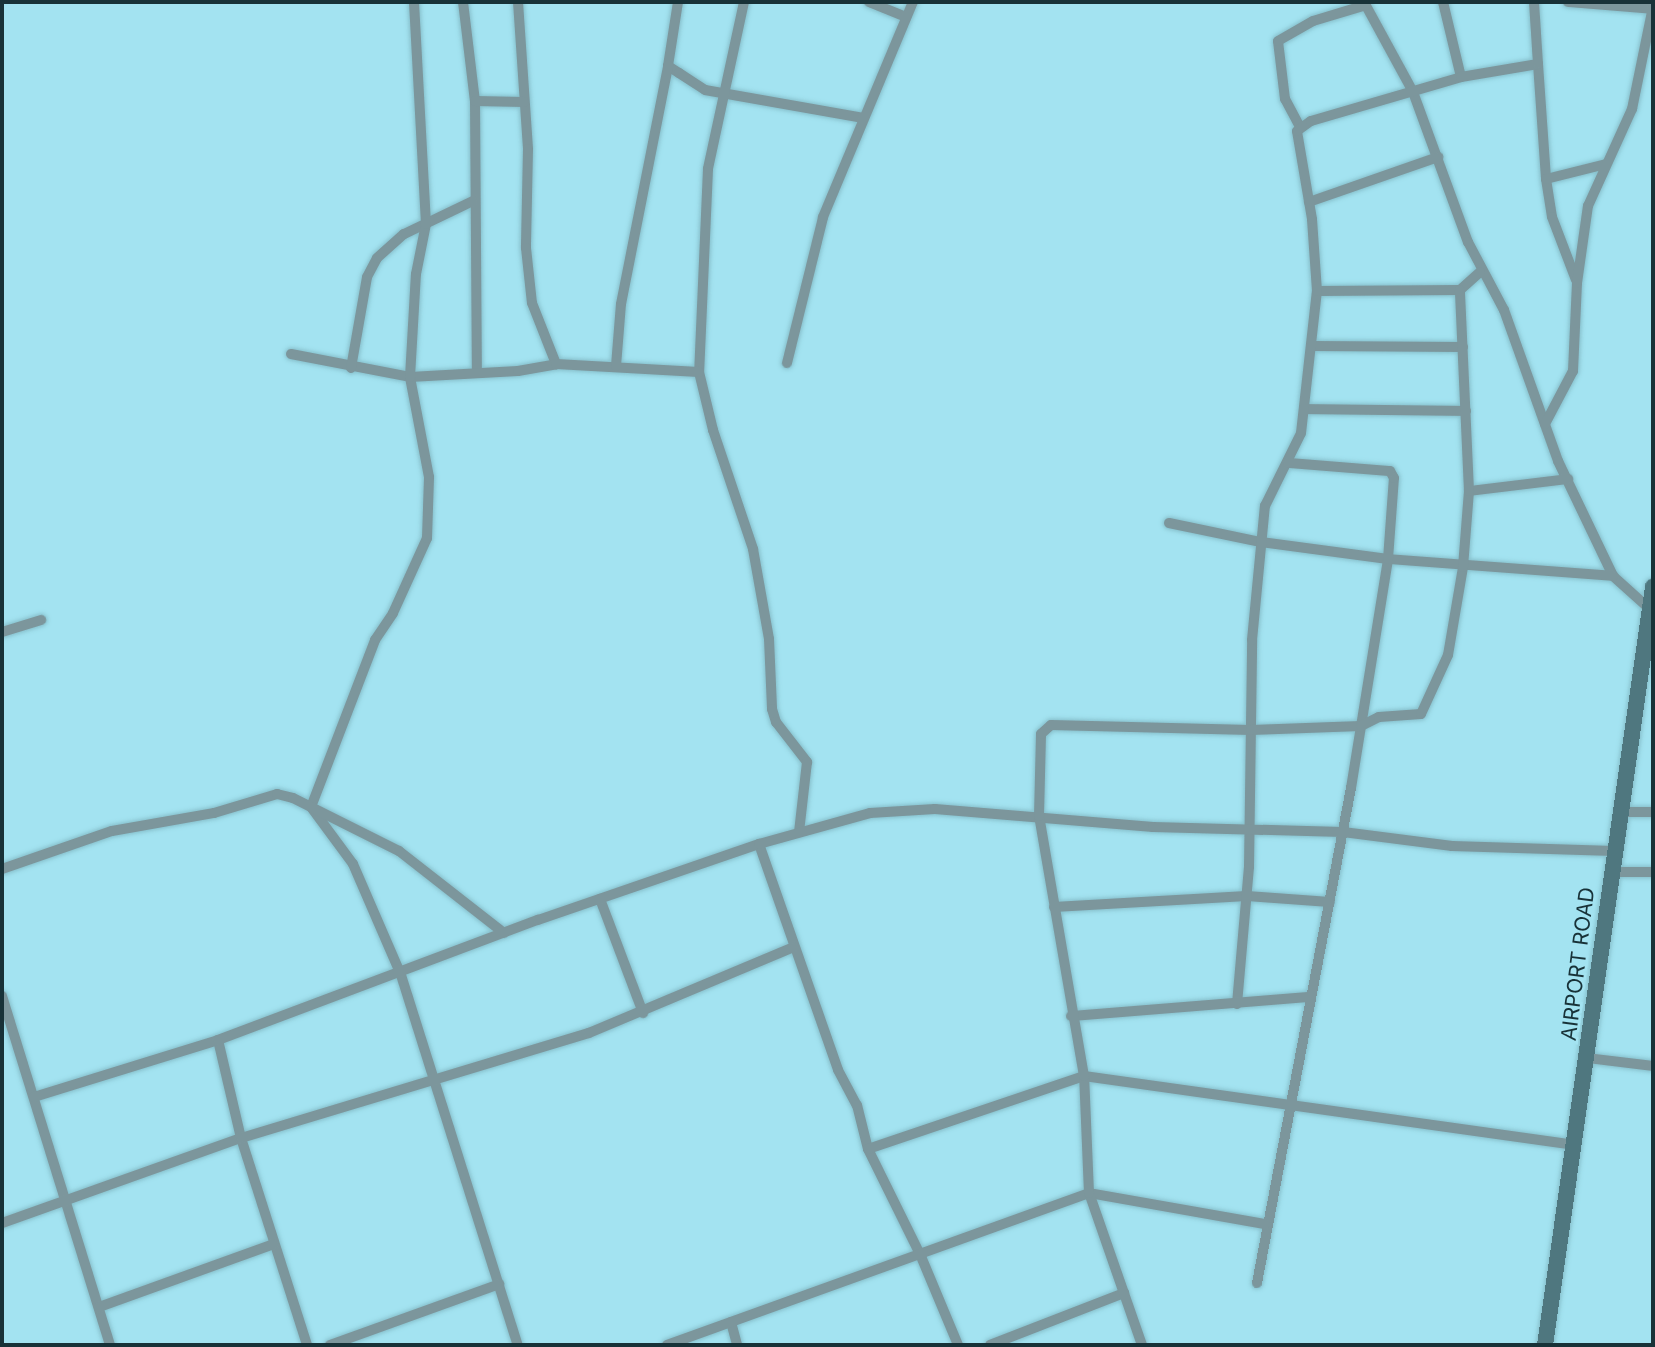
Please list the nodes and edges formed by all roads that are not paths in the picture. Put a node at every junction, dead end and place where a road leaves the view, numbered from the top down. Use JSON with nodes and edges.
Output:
{"nodes":[{"id":1,"x":414,"y":2,"type":"edge"},
{"id":2,"x":463,"y":2,"type":"edge"},
{"id":3,"x":519,"y":2,"type":"edge"},
{"id":4,"x":678,"y":2,"type":"edge"},
{"id":5,"x":744,"y":2,"type":"edge"},
{"id":6,"x":871,"y":2,"type":"edge"},
{"id":7,"x":912,"y":2,"type":"edge"},
{"id":8,"x":1443,"y":2,"type":"edge"},
{"id":9,"x":1534,"y":2,"type":"edge"},
{"id":10,"x":1568,"y":2,"type":"edge"},
{"id":11,"x":1365,"y":3,"type":"edge"},
{"id":12,"x":1653,"y":8,"type":"edge"},
{"id":13,"x":906,"y":17,"type":"junction"},
{"id":14,"x":1538,"y":64,"type":"junction"},
{"id":15,"x":668,"y":66,"type":"junction"},
{"id":16,"x":1461,"y":76,"type":"junction"},
{"id":17,"x":1413,"y":92,"type":"junction"},
{"id":18,"x":722,"y":93,"type":"junction"},
{"id":19,"x":475,"y":101,"type":"junction"},
{"id":20,"x":524,"y":102,"type":"junction"},
{"id":21,"x":864,"y":118,"type":"junction"},
{"id":22,"x":1300,"y":127,"type":"junction"},
{"id":23,"x":1438,"y":157,"type":"junction"},
{"id":24,"x":1606,"y":164,"type":"junction"},
{"id":25,"x":1546,"y":179,"type":"junction"},
{"id":26,"x":473,"y":201,"type":"junction"},
{"id":27,"x":1309,"y":202,"type":"junction"},
{"id":28,"x":426,"y":224,"type":"junction"},
{"id":29,"x":1480,"y":272,"type":"junction"},
{"id":30,"x":1577,"y":284,"type":"junction"},
{"id":31,"x":1460,"y":290,"type":"junction"},
{"id":32,"x":1317,"y":291,"type":"junction"},
{"id":33,"x":1312,"y":346,"type":"junction"},
{"id":34,"x":1463,"y":347,"type":"junction"},
{"id":35,"x":291,"y":355,"type":"dead end"},
{"id":36,"x":556,"y":363,"type":"junction"},
{"id":37,"x":787,"y":363,"type":"dead end"},
{"id":38,"x":616,"y":366,"type":"junction"},
{"id":39,"x":351,"y":368,"type":"junction"},
{"id":40,"x":699,"y":372,"type":"junction"},
{"id":41,"x":477,"y":373,"type":"junction"},
{"id":42,"x":410,"y":377,"type":"junction"},
{"id":43,"x":1304,"y":409,"type":"junction"},
{"id":44,"x":1466,"y":411,"type":"junction"},
{"id":45,"x":1545,"y":424,"type":"junction"},
{"id":46,"x":1288,"y":463,"type":"junction"},
{"id":47,"x":1568,"y":479,"type":"junction"},
{"id":48,"x":1469,"y":491,"type":"junction"},
{"id":49,"x":1169,"y":523,"type":"dead end"},
{"id":50,"x":1261,"y":542,"type":"junction"},
{"id":51,"x":1388,"y":559,"type":"junction"},
{"id":52,"x":1463,"y":567,"type":"junction"},
{"id":53,"x":1613,"y":576,"type":"junction"},
{"id":54,"x":1653,"y":587,"type":"edge"},
{"id":55,"x":1651,"y":612,"type":"edge"},
{"id":56,"x":41,"y":620,"type":"dead end"},
{"id":57,"x":2,"y":632,"type":"edge"},
{"id":58,"x":1361,"y":726,"type":"junction"},
{"id":59,"x":1251,"y":730,"type":"junction"},
{"id":60,"x":311,"y":807,"type":"junction"},
{"id":61,"x":1653,"y":811,"type":"edge"},
{"id":62,"x":1621,"y":812,"type":"junction"},
{"id":63,"x":1039,"y":816,"type":"junction"},
{"id":64,"x":1250,"y":826,"type":"junction"},
{"id":65,"x":799,"y":832,"type":"junction"},
{"id":66,"x":1343,"y":832,"type":"junction"},
{"id":67,"x":759,"y":845,"type":"junction"},
{"id":68,"x":1614,"y":851,"type":"junction"},
{"id":69,"x":2,"y":869,"type":"edge"},
{"id":70,"x":1611,"y":872,"type":"junction"},
{"id":71,"x":1653,"y":872,"type":"edge"},
{"id":72,"x":1247,"y":896,"type":"junction"},
{"id":73,"x":600,"y":898,"type":"junction"},
{"id":74,"x":1330,"y":902,"type":"junction"},
{"id":75,"x":1055,"y":907,"type":"junction"},
{"id":76,"x":505,"y":933,"type":"junction"},
{"id":77,"x":794,"y":947,"type":"junction"},
{"id":78,"x":401,"y":975,"type":"junction"},
{"id":79,"x":2,"y":996,"type":"edge"},
{"id":80,"x":1309,"y":997,"type":"junction"},
{"id":81,"x":1237,"y":1004,"type":"junction"},
{"id":82,"x":643,"y":1013,"type":"junction"},
{"id":83,"x":1072,"y":1016,"type":"junction"},
{"id":84,"x":218,"y":1040,"type":"junction"},
{"id":85,"x":1587,"y":1058,"type":"junction"},
{"id":86,"x":1653,"y":1066,"type":"edge"},
{"id":87,"x":1084,"y":1076,"type":"junction"},
{"id":88,"x":434,"y":1080,"type":"junction"},
{"id":89,"x":34,"y":1097,"type":"junction"},
{"id":90,"x":1288,"y":1104,"type":"junction"},
{"id":91,"x":241,"y":1138,"type":"junction"},
{"id":92,"x":1575,"y":1145,"type":"junction"},
{"id":93,"x":868,"y":1149,"type":"junction"},
{"id":94,"x":1089,"y":1193,"type":"junction"},
{"id":95,"x":66,"y":1201,"type":"junction"},
{"id":96,"x":2,"y":1223,"type":"edge"},
{"id":97,"x":1265,"y":1224,"type":"junction"},
{"id":98,"x":274,"y":1244,"type":"junction"},
{"id":99,"x":920,"y":1254,"type":"junction"},
{"id":100,"x":1257,"y":1283,"type":"dead end"},
{"id":101,"x":499,"y":1284,"type":"junction"},
{"id":102,"x":1124,"y":1293,"type":"junction"},
{"id":103,"x":99,"y":1307,"type":"junction"},
{"id":104,"x":731,"y":1322,"type":"junction"},
{"id":105,"x":110,"y":1345,"type":"edge"},
{"id":106,"x":307,"y":1345,"type":"edge"},
{"id":107,"x":330,"y":1345,"type":"edge"},
{"id":108,"x":518,"y":1345,"type":"edge"},
{"id":109,"x":667,"y":1345,"type":"edge"},
{"id":110,"x":737,"y":1345,"type":"edge"},
{"id":111,"x":958,"y":1345,"type":"edge"},
{"id":112,"x":990,"y":1345,"type":"edge"},
{"id":113,"x":1142,"y":1345,"type":"edge"},
{"id":114,"x":1545,"y":1345,"type":"edge"}],
"edges":[{"from":1,"to":28,"type":"street"},
{"from":2,"to":19,"type":"street"},
{"from":3,"to":20,"type":"street"},
{"from":4,"to":15,"type":"street"},
{"from":5,"to":18,"type":"street"},
{"from":6,"to":13,"type":"street"},
{"from":7,"to":13,"type":"street"},
{"from":8,"to":16,"type":"street"},
{"from":9,"to":14,"type":"street"},
{"from":10,"to":12,"type":"street"},
{"from":11,"to":17,"type":"street"},
{"from":11,"to":22,"type":"street"},
{"from":12,"to":24,"type":"street"},
{"from":13,"to":21,"type":"street"},
{"from":14,"to":16,"type":"street"},
{"from":14,"to":25,"type":"street"},
{"from":15,"to":18,"type":"street"},
{"from":15,"to":38,"type":"street"},
{"from":16,"to":17,"type":"street"},
{"from":17,"to":22,"type":"street"},
{"from":17,"to":23,"type":"street"},
{"from":18,"to":21,"type":"street"},
{"from":18,"to":40,"type":"street"},
{"from":19,"to":20,"type":"street"},
{"from":19,"to":26,"type":"street"},
{"from":20,"to":36,"type":"street"},
{"from":21,"to":37,"type":"street"},
{"from":22,"to":27,"type":"street"},
{"from":23,"to":27,"type":"street"},
{"from":23,"to":29,"type":"street"},
{"from":24,"to":25,"type":"street"},
{"from":24,"to":30,"type":"street"},
{"from":25,"to":30,"type":"street"},
{"from":26,"to":28,"type":"street"},
{"from":26,"to":41,"type":"street"},
{"from":27,"to":32,"type":"street"},
{"from":28,"to":39,"type":"street"},
{"from":28,"to":42,"type":"street"},
{"from":29,"to":31,"type":"street"},
{"from":29,"to":45,"type":"street"},
{"from":30,"to":45,"type":"street"},
{"from":31,"to":32,"type":"street"},
{"from":31,"to":34,"type":"street"},
{"from":32,"to":33,"type":"street"},
{"from":33,"to":34,"type":"street"},
{"from":33,"to":43,"type":"street"},
{"from":34,"to":44,"type":"street"},
{"from":35,"to":39,"type":"street"},
{"from":36,"to":38,"type":"street"},
{"from":36,"to":41,"type":"street"},
{"from":38,"to":40,"type":"street"},
{"from":39,"to":42,"type":"street"},
{"from":40,"to":65,"type":"street"},
{"from":41,"to":42,"type":"street"},
{"from":42,"to":60,"type":"street"},
{"from":43,"to":44,"type":"street"},
{"from":43,"to":46,"type":"street"},
{"from":44,"to":48,"type":"street"},
{"from":45,"to":47,"type":"street"},
{"from":46,"to":50,"type":"street"},
{"from":46,"to":51,"type":"street"},
{"from":47,"to":48,"type":"street"},
{"from":47,"to":53,"type":"street"},
{"from":48,"to":52,"type":"street"},
{"from":49,"to":50,"type":"street"},
{"from":50,"to":51,"type":"street"},
{"from":50,"to":59,"type":"street"},
{"from":51,"to":52,"type":"street"},
{"from":51,"to":58,"type":"street"},
{"from":52,"to":53,"type":"street"},
{"from":52,"to":58,"type":"street"},
{"from":53,"to":55,"type":"street"},
{"from":54,"to":55,"type":"main road","name":"AIRPORT ROAD"},
{"from":55,"to":62,"type":"main road","name":"AIRPORT ROAD"},
{"from":56,"to":57,"type":"street"},
{"from":58,"to":59,"type":"street"},
{"from":58,"to":66,"type":"street"},
{"from":59,"to":63,"type":"street"},
{"from":59,"to":64,"type":"street"},
{"from":60,"to":69,"type":"street"},
{"from":60,"to":76,"type":"street"},
{"from":60,"to":78,"type":"street"},
{"from":61,"to":62,"type":"street"},
{"from":62,"to":68,"type":"main road","name":"AIRPORT ROAD"},
{"from":63,"to":64,"type":"street"},
{"from":63,"to":65,"type":"street"},
{"from":63,"to":75,"type":"street"},
{"from":64,"to":66,"type":"street"},
{"from":64,"to":72,"type":"street"},
{"from":65,"to":67,"type":"street"},
{"from":66,"to":68,"type":"street"},
{"from":66,"to":74,"type":"street"},
{"from":67,"to":73,"type":"street"},
{"from":67,"to":77,"type":"street"},
{"from":68,"to":70,"type":"main road","name":"AIRPORT ROAD"},
{"from":70,"to":71,"type":"street"},
{"from":70,"to":85,"type":"main road","name":"AIRPORT ROAD"},
{"from":72,"to":74,"type":"street"},
{"from":72,"to":75,"type":"street"},
{"from":72,"to":81,"type":"street"},
{"from":73,"to":76,"type":"street"},
{"from":73,"to":82,"type":"street"},
{"from":74,"to":80,"type":"street"},
{"from":75,"to":83,"type":"street"},
{"from":76,"to":78,"type":"street"},
{"from":77,"to":82,"type":"street"},
{"from":77,"to":93,"type":"street"},
{"from":78,"to":84,"type":"street"},
{"from":78,"to":88,"type":"street"},
{"from":79,"to":89,"type":"street"},
{"from":80,"to":81,"type":"street"},
{"from":80,"to":90,"type":"street"},
{"from":81,"to":83,"type":"street"},
{"from":82,"to":88,"type":"street"},
{"from":83,"to":87,"type":"street"},
{"from":84,"to":89,"type":"street"},
{"from":84,"to":91,"type":"street"},
{"from":85,"to":86,"type":"street"},
{"from":85,"to":92,"type":"main road","name":"AIRPORT ROAD"},
{"from":87,"to":90,"type":"street"},
{"from":87,"to":93,"type":"street"},
{"from":87,"to":94,"type":"street"},
{"from":88,"to":91,"type":"street"},
{"from":88,"to":101,"type":"street"},
{"from":89,"to":95,"type":"street"},
{"from":90,"to":92,"type":"street"},
{"from":90,"to":97,"type":"street"},
{"from":91,"to":95,"type":"street"},
{"from":91,"to":98,"type":"street"},
{"from":92,"to":114,"type":"main road","name":"AIRPORT ROAD"},
{"from":93,"to":99,"type":"street"},
{"from":94,"to":97,"type":"street"},
{"from":94,"to":99,"type":"street"},
{"from":94,"to":102,"type":"street"},
{"from":95,"to":96,"type":"street"},
{"from":95,"to":103,"type":"street"},
{"from":97,"to":100,"type":"street"},
{"from":98,"to":103,"type":"street"},
{"from":98,"to":106,"type":"street"},
{"from":99,"to":104,"type":"street"},
{"from":99,"to":111,"type":"street"},
{"from":101,"to":107,"type":"street"},
{"from":101,"to":108,"type":"street"},
{"from":102,"to":112,"type":"street"},
{"from":102,"to":113,"type":"street"},
{"from":103,"to":105,"type":"street"},
{"from":104,"to":109,"type":"street"},
{"from":104,"to":110,"type":"street"}]}
